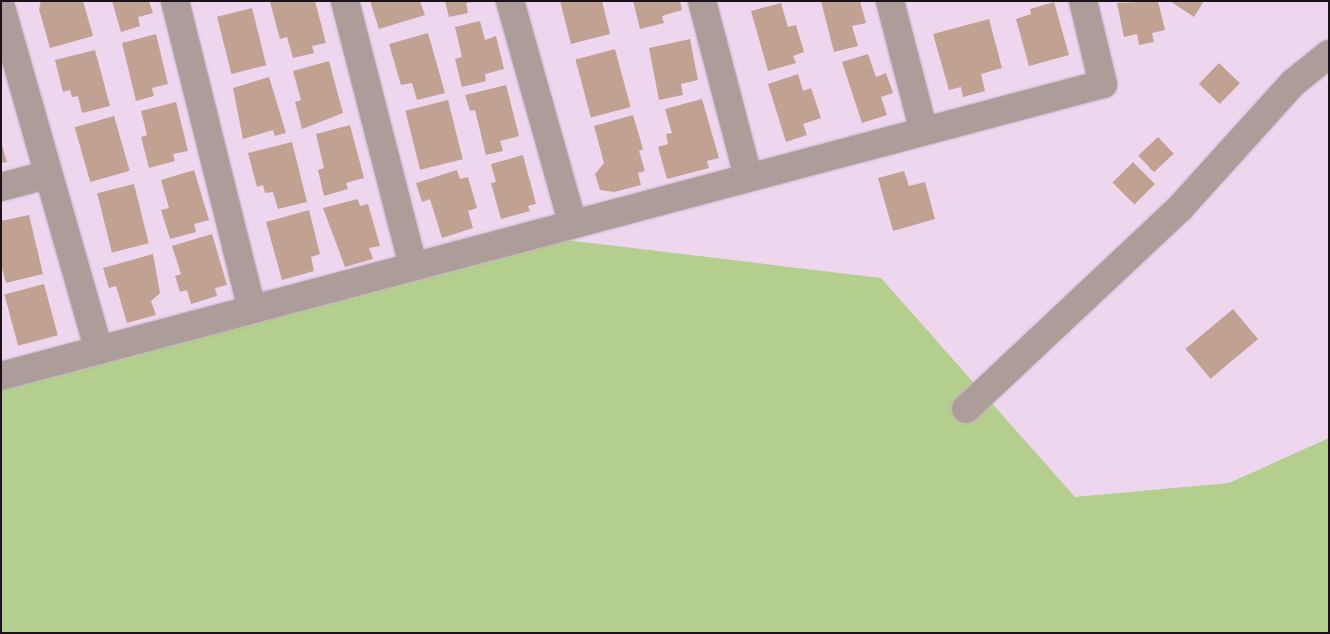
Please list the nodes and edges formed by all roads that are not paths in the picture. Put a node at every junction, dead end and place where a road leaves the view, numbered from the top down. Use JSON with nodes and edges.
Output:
{"nodes":[{"id":1,"x":175,"y":1,"type":"edge"},
{"id":2,"x":345,"y":1,"type":"edge"},
{"id":3,"x":510,"y":1,"type":"edge"},
{"id":4,"x":702,"y":1,"type":"edge"},
{"id":5,"x":890,"y":1,"type":"edge"},
{"id":6,"x":1084,"y":1,"type":"edge"},
{"id":7,"x":1,"y":7,"type":"edge"},
{"id":8,"x":1329,"y":54,"type":"edge"},
{"id":9,"x":923,"y":129,"type":"junction"},
{"id":10,"x":46,"y":175,"type":"junction"},
{"id":11,"x":748,"y":176,"type":"junction"},
{"id":12,"x":1,"y":187,"type":"edge"},
{"id":13,"x":572,"y":222,"type":"junction"},
{"id":14,"x":413,"y":266,"type":"junction"},
{"id":15,"x":252,"y":309,"type":"junction"},
{"id":16,"x":99,"y":350,"type":"junction"},
{"id":17,"x":1,"y":376,"type":"edge"},
{"id":18,"x":966,"y":409,"type":"dead end"}],
"edges":[{"from":1,"to":15,"type":"street"},
{"from":2,"to":14,"type":"street"},
{"from":3,"to":13,"type":"street"},
{"from":4,"to":11,"type":"street"},
{"from":5,"to":9,"type":"street"},
{"from":6,"to":9,"type":"street"},
{"from":7,"to":10,"type":"street"},
{"from":8,"to":18,"type":"street"},
{"from":9,"to":11,"type":"street"},
{"from":10,"to":12,"type":"street"},
{"from":10,"to":16,"type":"street"},
{"from":11,"to":13,"type":"street"},
{"from":13,"to":14,"type":"street"},
{"from":14,"to":15,"type":"street"},
{"from":15,"to":16,"type":"street"},
{"from":16,"to":17,"type":"street"}]}
